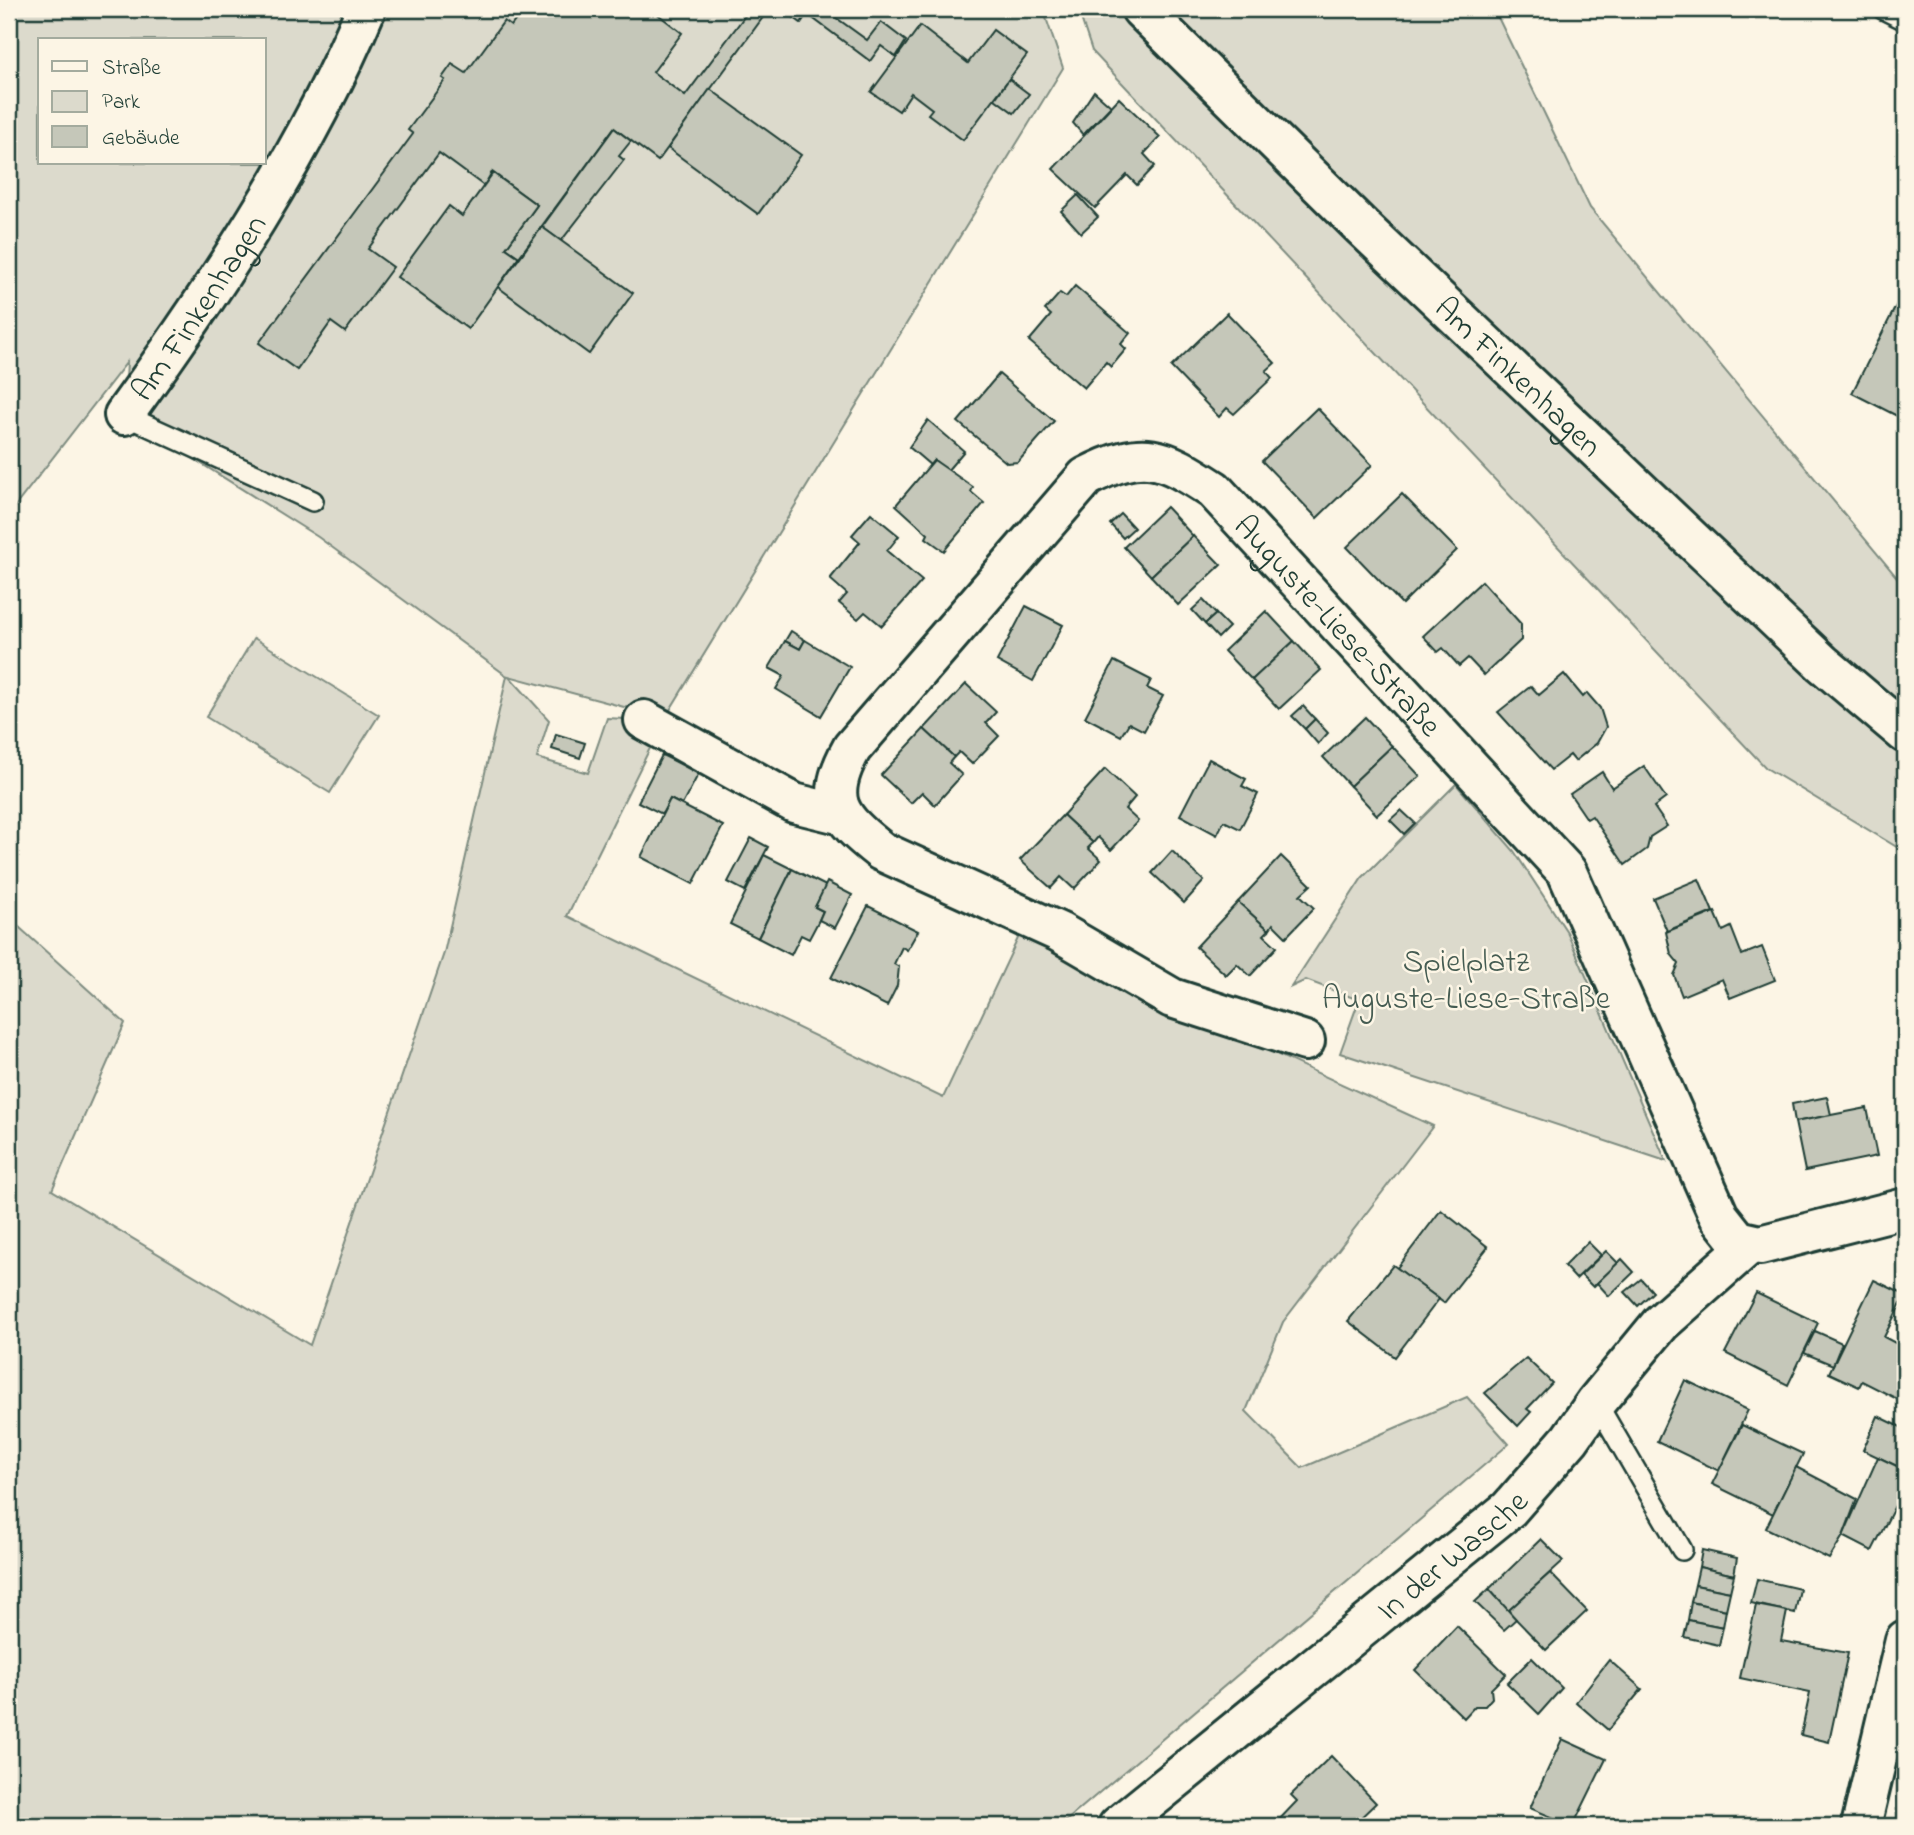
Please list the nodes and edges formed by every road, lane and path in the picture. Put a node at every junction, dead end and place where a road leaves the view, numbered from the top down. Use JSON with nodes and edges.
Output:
{"nodes":[{"id":1,"x":366,"y":9,"type":"edge"},
{"id":2,"x":1142,"y":9,"type":"edge"},
{"id":3,"x":1883,"y":9,"type":"edge"},
{"id":4,"x":1905,"y":20,"type":"edge"},
{"id":5,"x":124,"y":415,"type":"joint"},
{"id":6,"x":313,"y":501,"type":"dead end"},
{"id":7,"x":644,"y":720,"type":"dead end"},
{"id":8,"x":1905,"y":733,"type":"edge"},
{"id":9,"x":843,"y":815,"type":"junction"},
{"id":10,"x":1305,"y":1041,"type":"dead end"},
{"id":11,"x":1905,"y":1208,"type":"edge"},
{"id":12,"x":1749,"y":1245,"type":"junction"},
{"id":13,"x":1596,"y":1402,"type":"junction"},
{"id":14,"x":1682,"y":1550,"type":"dead end"},
{"id":15,"x":1905,"y":1640,"type":"edge"},
{"id":16,"x":1118,"y":1826,"type":"edge"},
{"id":17,"x":1861,"y":1826,"type":"edge"}],
"edges":[{"from":1,"to":5,"type":"street","name":"Am Finkenhagen"},
{"from":2,"to":8,"type":"street","name":"Am Finkenhagen"},
{"from":3,"to":4,"type":"lane"},
{"from":5,"to":6,"type":"lane"},
{"from":7,"to":9,"type":"street"},
{"from":9,"to":10,"type":"street"},
{"from":9,"to":12,"type":"street","name":"Auguste-Liese-Straße"},
{"from":11,"to":12,"type":"street"},
{"from":12,"to":13,"type":"street","name":"In der Wasche"},
{"from":13,"to":14,"type":"lane"},
{"from":13,"to":16,"type":"street","name":"In der Wasche"},
{"from":15,"to":17,"type":"street"}]}
